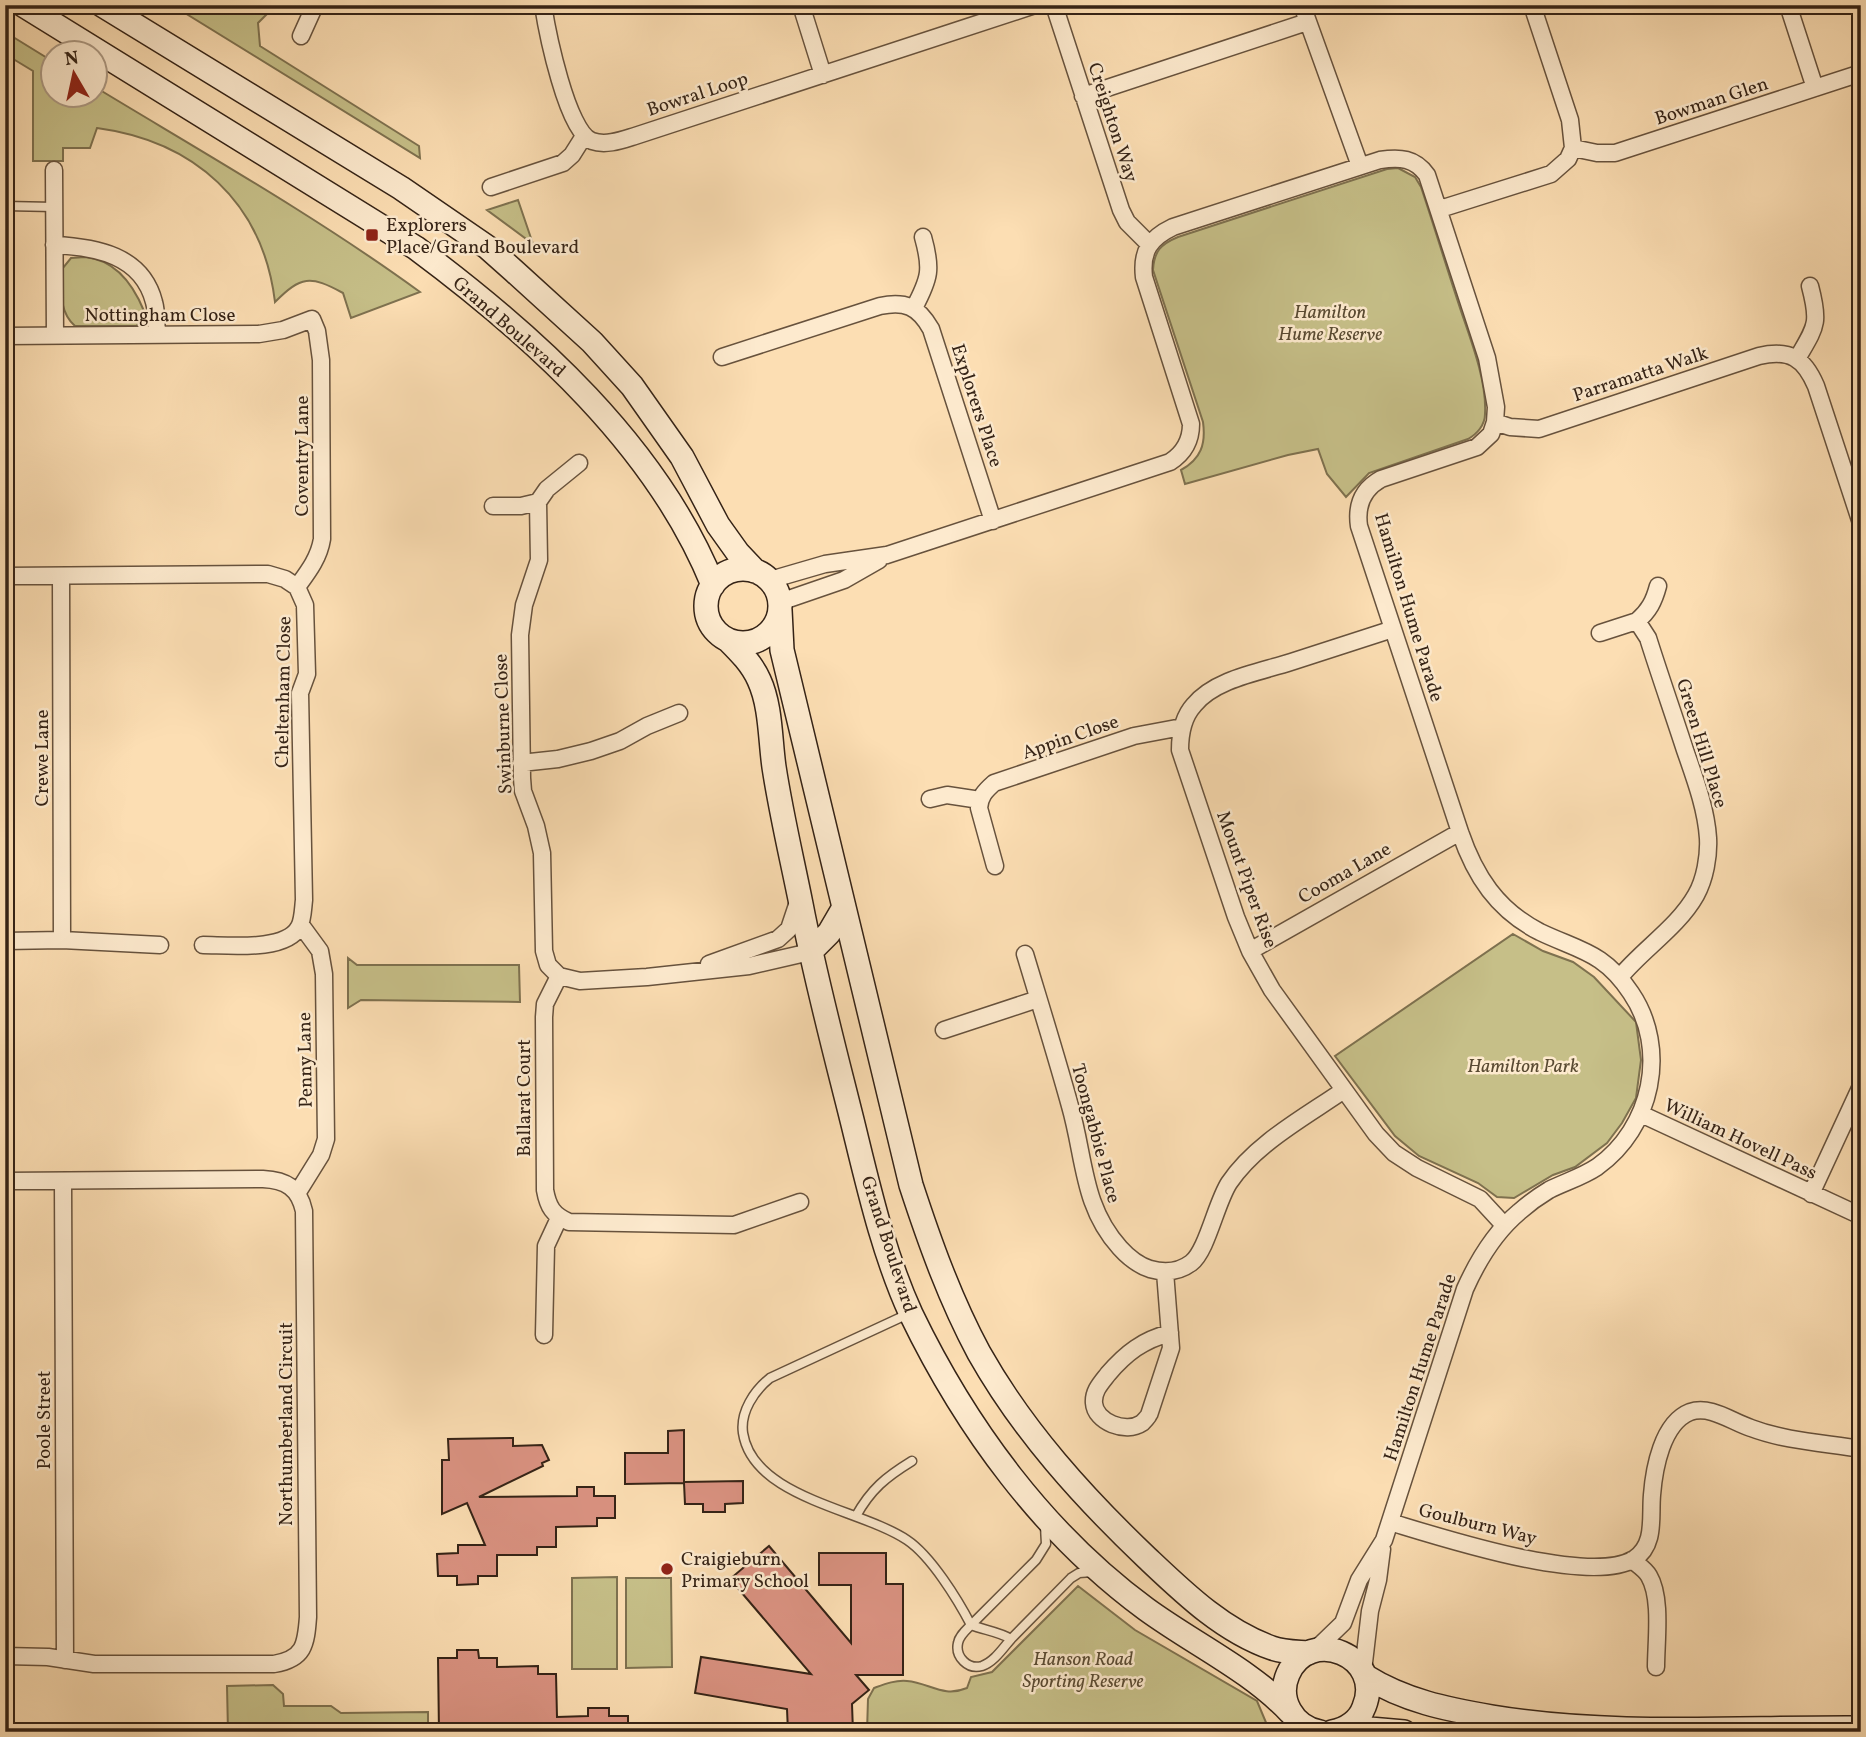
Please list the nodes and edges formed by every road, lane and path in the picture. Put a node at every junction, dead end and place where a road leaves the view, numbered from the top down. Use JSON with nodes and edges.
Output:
{"nodes":[{"id":1,"x":23,"y":5,"type":"edge"},
{"id":2,"x":102,"y":5,"type":"edge"},
{"id":3,"x":316,"y":5,"type":"edge"},
{"id":4,"x":543,"y":5,"type":"edge"},
{"id":5,"x":801,"y":5,"type":"edge"},
{"id":6,"x":1035,"y":5,"type":"edge"},
{"id":7,"x":1054,"y":5,"type":"edge"},
{"id":8,"x":1302,"y":5,"type":"edge"},
{"id":9,"x":1532,"y":5,"type":"edge"},
{"id":10,"x":1788,"y":5,"type":"edge"},
{"id":11,"x":1307,"y":22,"type":"junction"},
{"id":12,"x":301,"y":36,"type":"dead end"},
{"id":13,"x":1861,"y":73,"type":"edge"},
{"id":14,"x":823,"y":75,"type":"junction"},
{"id":15,"x":1815,"y":88,"type":"junction"},
{"id":16,"x":1083,"y":96,"type":"junction"},
{"id":17,"x":584,"y":136,"type":"junction"},
{"id":18,"x":1573,"y":148,"type":"junction"},
{"id":19,"x":1360,"y":166,"type":"junction"},
{"id":20,"x":54,"y":170,"type":"dead end"},
{"id":21,"x":492,"y":187,"type":"dead end"},
{"id":22,"x":5,"y":206,"type":"edge"},
{"id":23,"x":54,"y":206,"type":"junction"},
{"id":24,"x":1440,"y":209,"type":"junction"},
{"id":25,"x":923,"y":237,"type":"dead end"},
{"id":26,"x":1149,"y":244,"type":"junction"},
{"id":27,"x":54,"y":245,"type":"junction"},
{"id":28,"x":1810,"y":286,"type":"dead end"},
{"id":29,"x":914,"y":307,"type":"junction"},
{"id":30,"x":312,"y":319,"type":"joint"},
{"id":31,"x":158,"y":335,"type":"junction"},
{"id":32,"x":5,"y":336,"type":"edge"},
{"id":33,"x":55,"y":336,"type":"junction"},
{"id":34,"x":722,"y":357,"type":"dead end"},
{"id":35,"x":1797,"y":359,"type":"junction"},
{"id":36,"x":1495,"y":422,"type":"junction"},
{"id":37,"x":579,"y":463,"type":"dead end"},
{"id":38,"x":538,"y":502,"type":"junction"},
{"id":39,"x":493,"y":506,"type":"dead end"},
{"id":40,"x":993,"y":520,"type":"junction"},
{"id":41,"x":1861,"y":523,"type":"edge"},
{"id":42,"x":887,"y":555,"type":"junction"},
{"id":43,"x":763,"y":575,"type":"junction"},
{"id":44,"x":5,"y":576,"type":"edge"},
{"id":45,"x":61,"y":576,"type":"junction"},
{"id":46,"x":713,"y":584,"type":"junction"},
{"id":47,"x":1658,"y":586,"type":"dead end"},
{"id":48,"x":297,"y":587,"type":"junction"},
{"id":49,"x":780,"y":606,"type":"junction"},
{"id":50,"x":1637,"y":621,"type":"junction"},
{"id":51,"x":1393,"y":629,"type":"junction"},
{"id":52,"x":1600,"y":633,"type":"dead end"},
{"id":53,"x":728,"y":640,"type":"junction"},
{"id":54,"x":679,"y":713,"type":"dead end"},
{"id":55,"x":1182,"y":727,"type":"junction"},
{"id":56,"x":521,"y":763,"type":"junction"},
{"id":57,"x":930,"y":800,"type":"dead end"},
{"id":58,"x":980,"y":800,"type":"junction"},
{"id":59,"x":1460,"y":832,"type":"junction"},
{"id":60,"x":995,"y":866,"type":"dead end"},
{"id":61,"x":799,"y":896,"type":"junction"},
{"id":62,"x":844,"y":909,"type":"junction"},
{"id":63,"x":300,"y":925,"type":"junction"},
{"id":64,"x":62,"y":940,"type":"junction"},
{"id":65,"x":5,"y":941,"type":"edge"},
{"id":66,"x":203,"y":945,"type":"dead end"},
{"id":67,"x":160,"y":946,"type":"dead end"},
{"id":68,"x":1250,"y":951,"type":"junction"},
{"id":69,"x":810,"y":952,"type":"junction"},
{"id":70,"x":1025,"y":954,"type":"dead end"},
{"id":71,"x":690,"y":972,"type":"junction"},
{"id":72,"x":559,"y":976,"type":"junction"},
{"id":73,"x":1620,"y":977,"type":"junction"},
{"id":74,"x":1038,"y":999,"type":"junction"},
{"id":75,"x":944,"y":1030,"type":"dead end"},
{"id":76,"x":1861,"y":1086,"type":"edge"},
{"id":77,"x":1344,"y":1090,"type":"junction"},
{"id":78,"x":1641,"y":1114,"type":"junction"},
{"id":79,"x":5,"y":1181,"type":"edge"},
{"id":80,"x":63,"y":1181,"type":"junction"},
{"id":81,"x":298,"y":1192,"type":"junction"},
{"id":82,"x":1811,"y":1194,"type":"junction"},
{"id":83,"x":800,"y":1202,"type":"dead end"},
{"id":84,"x":1861,"y":1216,"type":"edge"},
{"id":85,"x":559,"y":1218,"type":"junction"},
{"id":86,"x":1504,"y":1226,"type":"junction"},
{"id":87,"x":1165,"y":1272,"type":"junction"},
{"id":88,"x":911,"y":1312,"type":"junction"},
{"id":89,"x":1170,"y":1333,"type":"junction"},
{"id":90,"x":544,"y":1335,"type":"dead end"},
{"id":91,"x":1861,"y":1448,"type":"edge"},
{"id":92,"x":912,"y":1461,"type":"dead end"},
{"id":93,"x":1040,"y":1510,"type":"junction"},
{"id":94,"x":856,"y":1516,"type":"junction"},
{"id":95,"x":1390,"y":1522,"type":"junction"},
{"id":96,"x":1384,"y":1540,"type":"junction"},
{"id":97,"x":1632,"y":1560,"type":"junction"},
{"id":98,"x":1099,"y":1571,"type":"junction"},
{"id":99,"x":971,"y":1625,"type":"junction"},
{"id":100,"x":1011,"y":1639,"type":"junction"},
{"id":101,"x":1311,"y":1652,"type":"junction"},
{"id":102,"x":5,"y":1656,"type":"edge"},
{"id":103,"x":65,"y":1660,"type":"junction"},
{"id":104,"x":1656,"y":1667,"type":"dead end"},
{"id":105,"x":1364,"y":1674,"type":"junction"},
{"id":106,"x":1292,"y":1721,"type":"edge"},
{"id":107,"x":1861,"y":1728,"type":"edge"},
{"id":108,"x":1337,"y":1731,"type":"edge"},
{"id":109,"x":1320,"y":1732,"type":"edge"},
{"id":110,"x":1404,"y":1732,"type":"edge"}],
"edges":[{"from":1,"to":46,"type":"street","name":"Grand Boulevard"},
{"from":2,"to":43,"type":"street"},
{"from":3,"to":12,"type":"street"},
{"from":4,"to":17,"type":"street"},
{"from":5,"to":14,"type":"street"},
{"from":6,"to":14,"type":"street","name":"Bowral Loop"},
{"from":7,"to":16,"type":"street","name":"Creighton Way"},
{"from":8,"to":11,"type":"street"},
{"from":9,"to":18,"type":"street"},
{"from":10,"to":15,"type":"street"},
{"from":11,"to":16,"type":"street"},
{"from":11,"to":19,"type":"street"},
{"from":13,"to":15,"type":"street","name":"Bowman Glen"},
{"from":14,"to":17,"type":"street","name":"Bowral Loop"},
{"from":15,"to":18,"type":"street","name":"Bowman Glen"},
{"from":16,"to":26,"type":"street","name":"Creighton Way"},
{"from":17,"to":21,"type":"street"},
{"from":18,"to":24,"type":"street"},
{"from":19,"to":24,"type":"street"},
{"from":19,"to":26,"type":"street"},
{"from":20,"to":23,"type":"street"},
{"from":22,"to":23,"type":"lane"},
{"from":23,"to":27,"type":"street"},
{"from":24,"to":36,"type":"street"},
{"from":25,"to":29,"type":"street"},
{"from":26,"to":40,"type":"street"},
{"from":27,"to":31,"type":"street"},
{"from":27,"to":33,"type":"street"},
{"from":28,"to":35,"type":"street"},
{"from":29,"to":34,"type":"street"},
{"from":29,"to":40,"type":"street","name":"Explorers Place"},
{"from":30,"to":31,"type":"street","name":"Nottingham Close"},
{"from":30,"to":48,"type":"street","name":"Coventry Lane"},
{"from":31,"to":33,"type":"street","name":"Nottingham Close"},
{"from":32,"to":33,"type":"street","name":"Nottingham Close"},
{"from":35,"to":36,"type":"street","name":"Parramatta Walk"},
{"from":35,"to":41,"type":"street"},
{"from":36,"to":51,"type":"street","name":"Hamilton Hume Parade"},
{"from":37,"to":38,"type":"street"},
{"from":38,"to":39,"type":"street"},
{"from":38,"to":56,"type":"street","name":"Swinburne Close"},
{"from":40,"to":42,"type":"street"},
{"from":42,"to":43,"type":"street"},
{"from":42,"to":49,"type":"street"},
{"from":43,"to":46,"type":"street"},
{"from":43,"to":49,"type":"street"},
{"from":44,"to":45,"type":"street"},
{"from":45,"to":48,"type":"street"},
{"from":45,"to":64,"type":"street","name":"Crewe Lane"},
{"from":46,"to":53,"type":"street"},
{"from":47,"to":50,"type":"street"},
{"from":48,"to":63,"type":"street","name":"Cheltenham Close"},
{"from":49,"to":53,"type":"street"},
{"from":49,"to":62,"type":"street","name":"Grand Boulevard"},
{"from":50,"to":52,"type":"street"},
{"from":50,"to":73,"type":"street","name":"Green Hill Place"},
{"from":51,"to":55,"type":"street"},
{"from":51,"to":59,"type":"street","name":"Hamilton Hume Parade"},
{"from":53,"to":61,"type":"street","name":"Grand Boulevard"},
{"from":54,"to":56,"type":"street"},
{"from":55,"to":58,"type":"street","name":"Appin Close"},
{"from":55,"to":68,"type":"street","name":"Mount Piper Rise"},
{"from":56,"to":72,"type":"street","name":"Swinburne Close"},
{"from":57,"to":58,"type":"street"},
{"from":58,"to":60,"type":"street"},
{"from":59,"to":68,"type":"street","name":"Cooma Lane"},
{"from":59,"to":73,"type":"street","name":"Hamilton Hume Parade"},
{"from":61,"to":69,"type":"street","name":"Grand Boulevard"},
{"from":61,"to":71,"type":"street"},
{"from":62,"to":69,"type":"street"},
{"from":62,"to":101,"type":"street","name":"Grand Boulevard"},
{"from":63,"to":66,"type":"street"},
{"from":63,"to":81,"type":"street","name":"Penny Lane"},
{"from":64,"to":65,"type":"street"},
{"from":64,"to":67,"type":"street"},
{"from":68,"to":77,"type":"street","name":"Mount Piper Rise"},
{"from":69,"to":71,"type":"street"},
{"from":69,"to":88,"type":"street","name":"Grand Boulevard"},
{"from":70,"to":74,"type":"street","name":"Toongabbie Place"},
{"from":71,"to":72,"type":"street"},
{"from":72,"to":85,"type":"street","name":"Ballarat Court"},
{"from":73,"to":78,"type":"street","name":"Hamilton Hume Parade"},
{"from":74,"to":75,"type":"street"},
{"from":74,"to":87,"type":"street","name":"Toongabbie Place"},
{"from":76,"to":82,"type":"street"},
{"from":77,"to":86,"type":"street","name":"Mount Piper Rise"},
{"from":77,"to":87,"type":"street"},
{"from":78,"to":82,"type":"street","name":"William Hovell Pass"},
{"from":78,"to":86,"type":"street","name":"Hamilton Hume Parade"},
{"from":79,"to":80,"type":"street"},
{"from":80,"to":81,"type":"street"},
{"from":80,"to":103,"type":"street","name":"Poole Street"},
{"from":81,"to":103,"type":"street","name":"Northumberland Circuit"},
{"from":82,"to":84,"type":"street","name":"William Hovell Pass"},
{"from":83,"to":85,"type":"street"},
{"from":85,"to":90,"type":"street"},
{"from":86,"to":95,"type":"street","name":"Hamilton Hume Parade"},
{"from":87,"to":89,"type":"street"},
{"from":88,"to":93,"type":"street","name":"Grand Boulevard"},
{"from":88,"to":94,"type":"lane"},
{"from":89,"to":89,"type":"street"},
{"from":91,"to":97,"type":"street"},
{"from":92,"to":94,"type":"lane"},
{"from":93,"to":98,"type":"street","name":"Grand Boulevard"},
{"from":93,"to":99,"type":"lane"},
{"from":94,"to":99,"type":"lane"},
{"from":95,"to":96,"type":"street","name":"Hamilton Hume Parade"},
{"from":95,"to":97,"type":"street","name":"Goulburn Way"},
{"from":96,"to":101,"type":"street","name":"Hamilton Hume Parade"},
{"from":96,"to":105,"type":"street","name":"Hamilton Hume Parade"},
{"from":97,"to":104,"type":"street"},
{"from":98,"to":100,"type":"lane"},
{"from":98,"to":106,"type":"street","name":"Grand Boulevard"},
{"from":99,"to":100,"type":"lane"},
{"from":99,"to":100,"type":"lane"},
{"from":101,"to":105,"type":"street","name":"Grand Boulevard"},
{"from":101,"to":106,"type":"street"},
{"from":102,"to":103,"type":"street","name":"Northumberland Circuit"},
{"from":105,"to":107,"type":"street"},
{"from":105,"to":108,"type":"street"},
{"from":106,"to":109,"type":"street","name":"Grand Boulevard"},
{"from":108,"to":110,"type":"street"}]}
